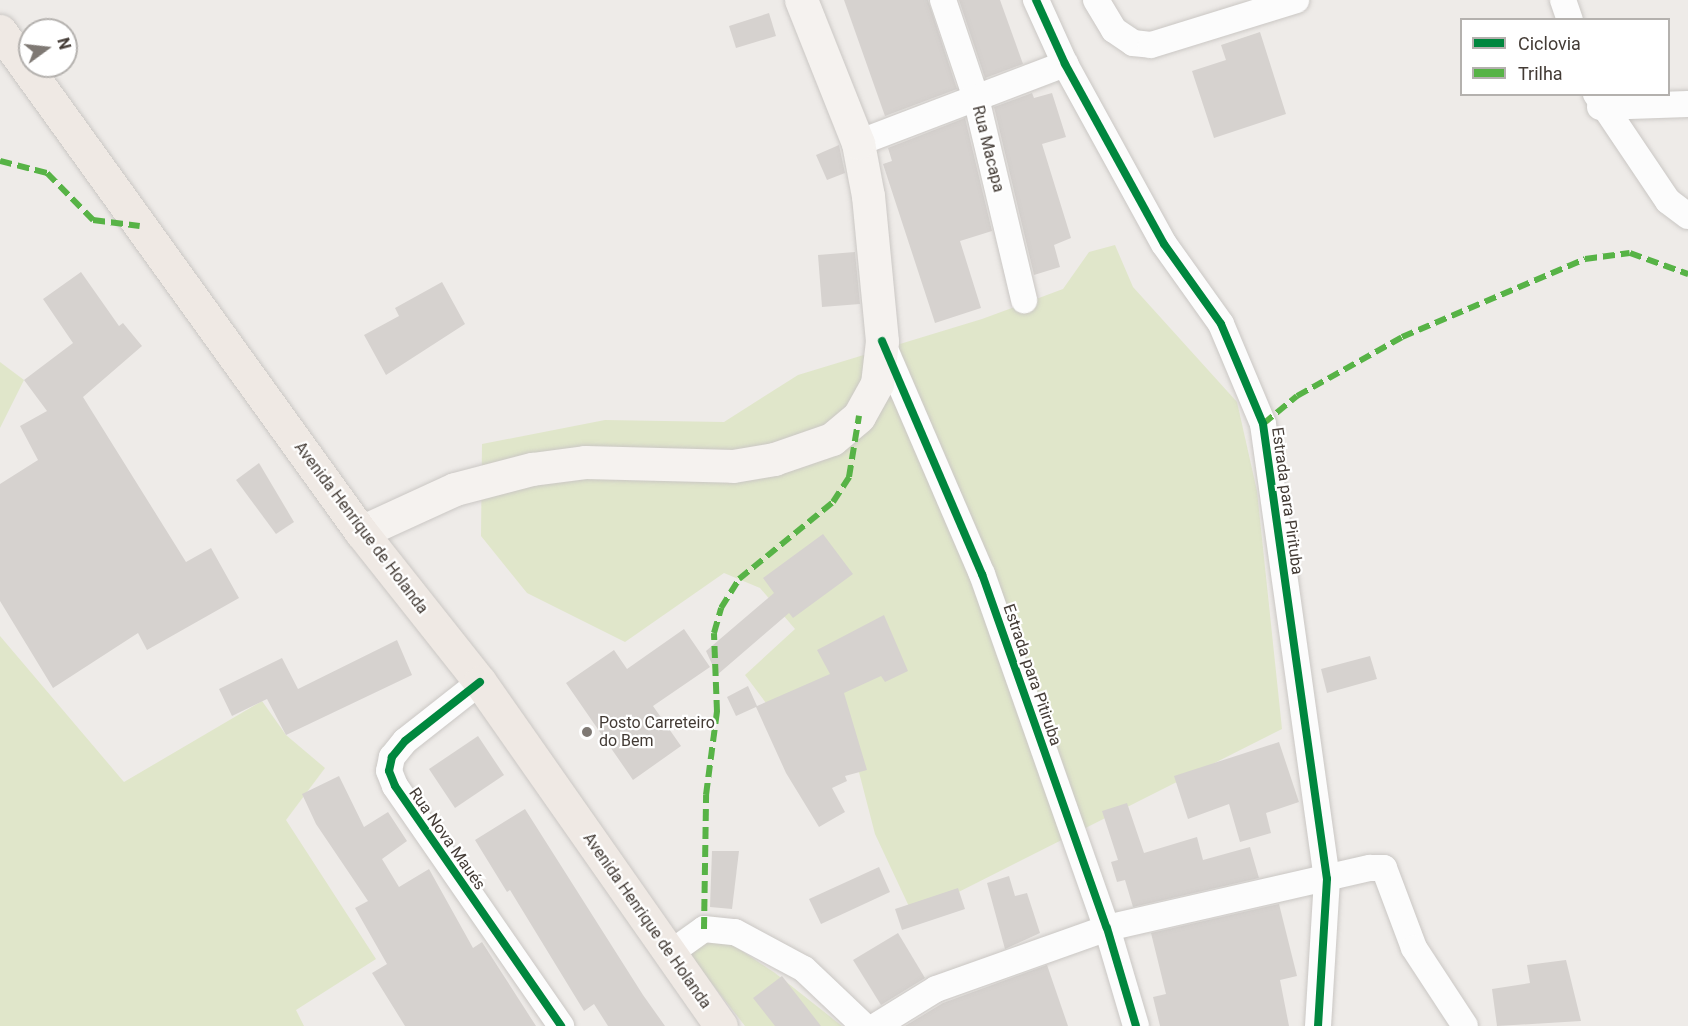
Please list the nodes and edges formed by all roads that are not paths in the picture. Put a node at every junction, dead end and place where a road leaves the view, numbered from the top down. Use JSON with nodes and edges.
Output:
{"nodes":[{"id":1,"x":801,"y":0,"type":"edge"},
{"id":2,"x":943,"y":0,"type":"edge"},
{"id":3,"x":1036,"y":0,"type":"edge"},
{"id":4,"x":1096,"y":0,"type":"edge"},
{"id":5,"x":1296,"y":0,"type":"edge"},
{"id":6,"x":1563,"y":0,"type":"edge"},
{"id":7,"x":1569,"y":18,"type":"edge"},
{"id":8,"x":0,"y":31,"type":"edge"},
{"id":9,"x":1065,"y":64,"type":"junction"},
{"id":10,"x":976,"y":98,"type":"junction"},
{"id":11,"x":1598,"y":101,"type":"edge"},
{"id":12,"x":1688,"y":104,"type":"edge"},
{"id":13,"x":858,"y":143,"type":"junction"},
{"id":14,"x":1688,"y":216,"type":"edge"},
{"id":15,"x":1024,"y":300,"type":"dead end"},
{"id":16,"x":882,"y":341,"type":"junction"},
{"id":17,"x":361,"y":532,"type":"junction"},
{"id":18,"x":480,"y":682,"type":"junction"},
{"id":19,"x":1327,"y":879,"type":"junction"},
{"id":20,"x":1107,"y":928,"type":"junction"},
{"id":21,"x":669,"y":954,"type":"junction"},
{"id":22,"x":561,"y":1026,"type":"edge"},
{"id":23,"x":721,"y":1026,"type":"edge"},
{"id":24,"x":864,"y":1026,"type":"edge"},
{"id":25,"x":876,"y":1026,"type":"edge"},
{"id":26,"x":1136,"y":1026,"type":"edge"},
{"id":27,"x":1318,"y":1026,"type":"edge"},
{"id":28,"x":1465,"y":1026,"type":"edge"}],
"edges":[{"from":1,"to":13,"type":"main road"},
{"from":2,"to":10,"type":"street","name":"Rua Macapa"},
{"from":3,"to":9,"type":"street","name":"Estrada para Pirituba"},
{"from":4,"to":5,"type":"street"},
{"from":6,"to":7,"type":"street"},
{"from":8,"to":17,"type":"main road","name":"Avenida Henrique de Holanda"},
{"from":9,"to":10,"type":"street"},
{"from":9,"to":19,"type":"street","name":"Estrada para Pirituba"},
{"from":10,"to":13,"type":"street"},
{"from":10,"to":15,"type":"street","name":"Rua Macapa"},
{"from":11,"to":12,"type":"street"},
{"from":11,"to":14,"type":"street"},
{"from":13,"to":16,"type":"main road"},
{"from":16,"to":17,"type":"main road"},
{"from":16,"to":20,"type":"street","name":"Estrada para Pitiruba"},
{"from":17,"to":18,"type":"main road","name":"Avenida Henrique de Holanda"},
{"from":18,"to":21,"type":"main road","name":"Avenida Henrique de Holanda"},
{"from":18,"to":22,"type":"street","name":"Rua Nova Maués"},
{"from":19,"to":20,"type":"street"},
{"from":19,"to":27,"type":"street","name":"Estrada para Pirituba"},
{"from":19,"to":28,"type":"street"},
{"from":20,"to":25,"type":"street"},
{"from":20,"to":26,"type":"street","name":"Estrada para Pitiruba"},
{"from":21,"to":23,"type":"main road","name":"Avenida Henrique de Holanda"},
{"from":21,"to":24,"type":"street"}]}
